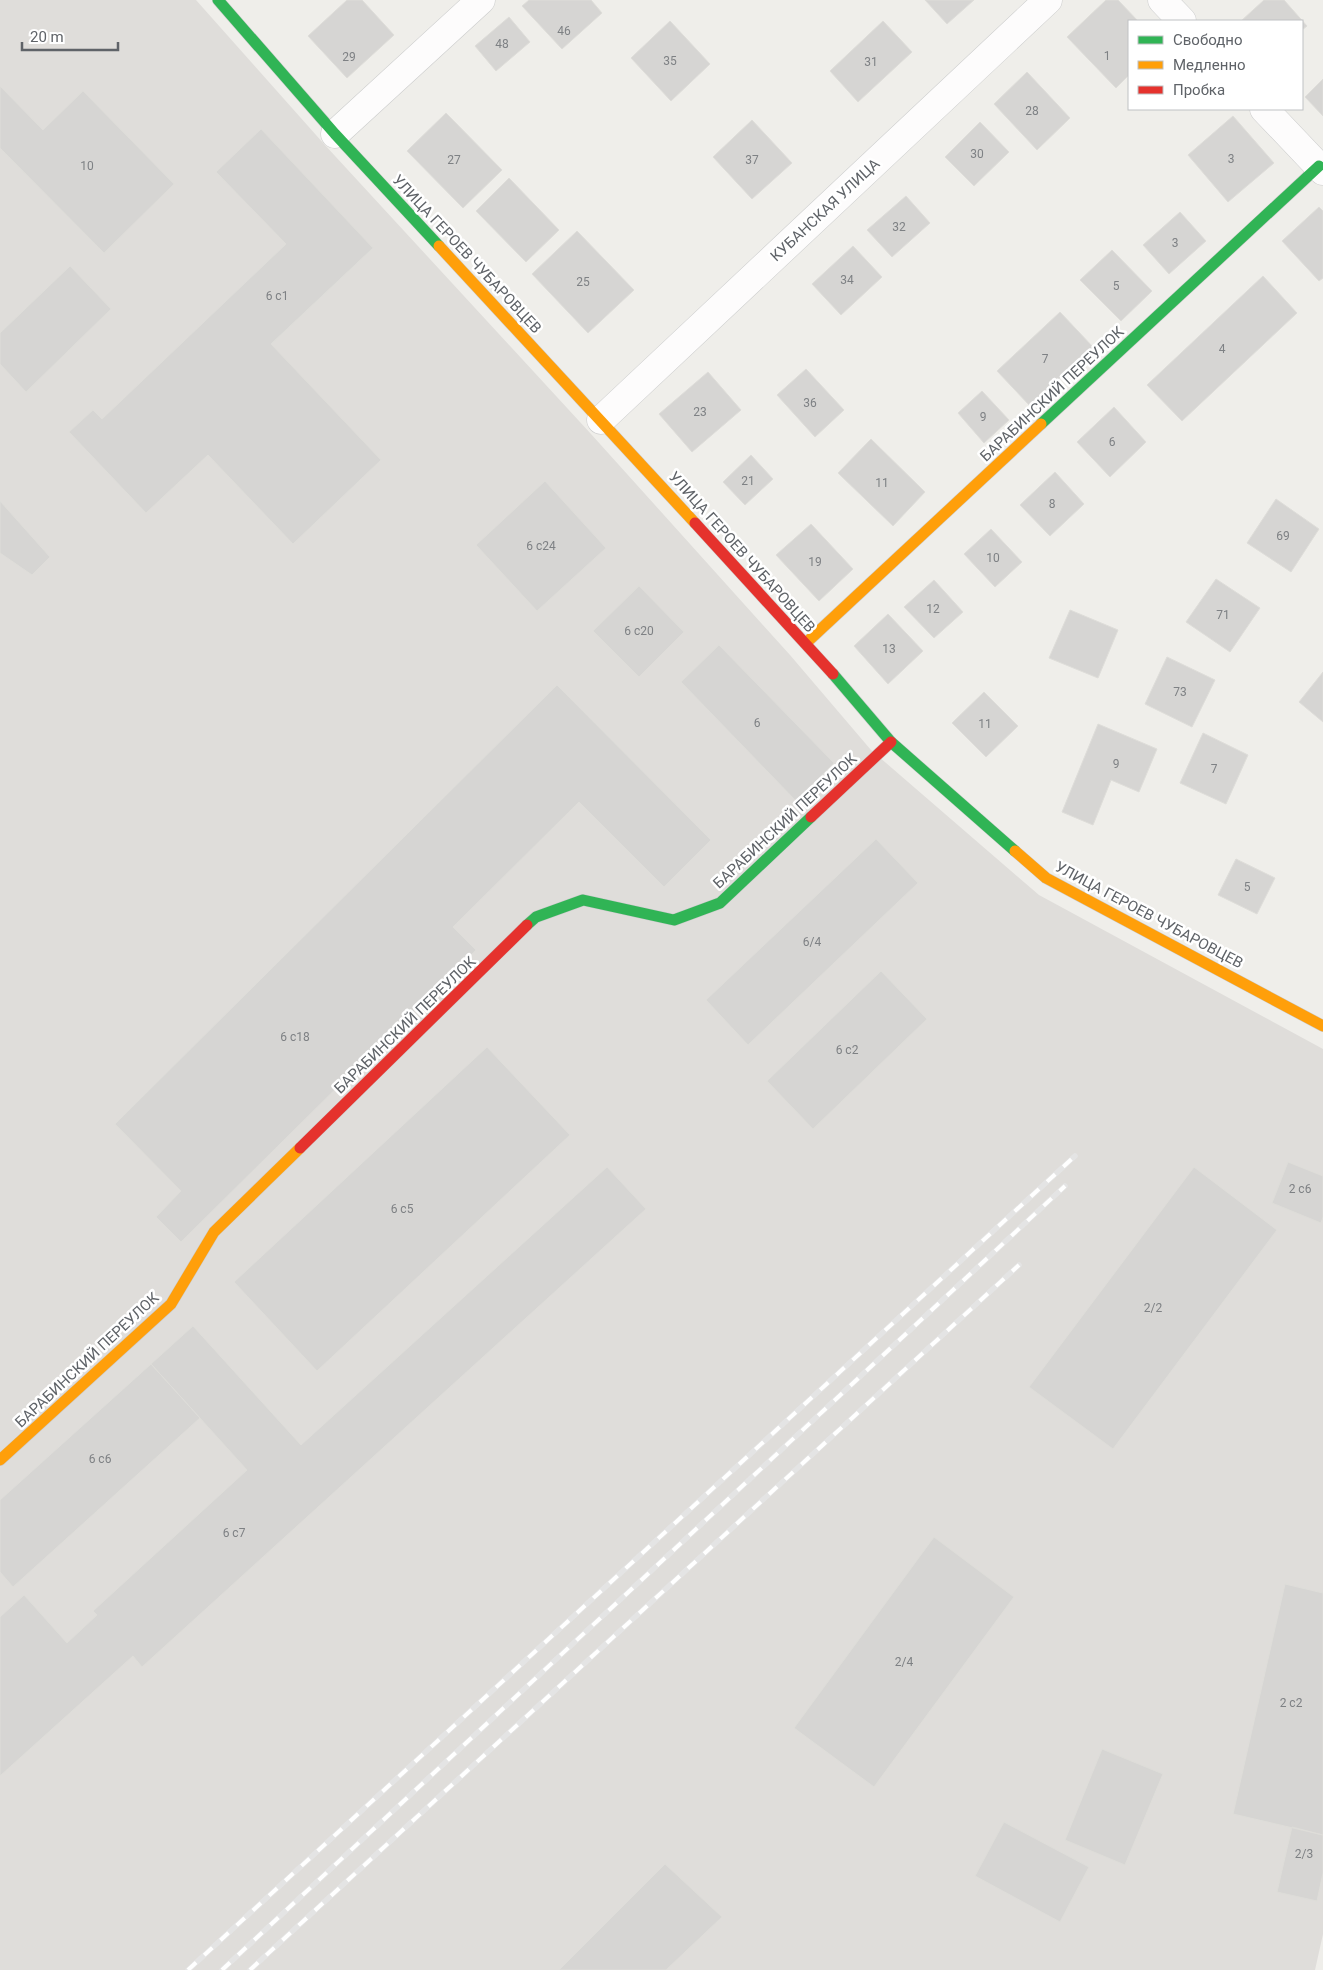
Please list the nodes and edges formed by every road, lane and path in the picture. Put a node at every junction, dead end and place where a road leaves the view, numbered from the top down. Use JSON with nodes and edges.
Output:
{"nodes":[{"id":1,"x":218,"y":0,"type":"edge"},
{"id":2,"x":481,"y":0,"type":"edge"},
{"id":3,"x":1048,"y":0,"type":"edge"},
{"id":4,"x":1162,"y":0,"type":"edge"},
{"id":5,"x":1181,"y":20,"type":"edge"},
{"id":6,"x":1265,"y":110,"type":"edge"},
{"id":7,"x":335,"y":134,"type":"junction"},
{"id":8,"x":1321,"y":168,"type":"edge"},
{"id":9,"x":601,"y":420,"type":"junction"},
{"id":10,"x":806,"y":644,"type":"junction"},
{"id":11,"x":891,"y":742,"type":"junction"},
{"id":12,"x":1323,"y":1026,"type":"edge"},
{"id":13,"x":0,"y":1460,"type":"edge"}],
"edges":[{"from":1,"to":7,"type":"street","name":"УЛИЦА ГЕРОЕВ ЧУБАРОВЦЕВ"},
{"from":2,"to":7,"type":"street"},
{"from":3,"to":9,"type":"street","name":"КУБАНСКАЯ УЛИЦА"},
{"from":4,"to":5,"type":"street"},
{"from":6,"to":8,"type":"street"},
{"from":7,"to":9,"type":"street","name":"УЛИЦА ГЕРОЕВ ЧУБАРОВЦЕВ"},
{"from":8,"to":10,"type":"street","name":"БАРАБИНСКИЙ ПЕРЕУЛОК"},
{"from":9,"to":10,"type":"street","name":"УЛИЦА ГЕРОЕВ ЧУБАРОВЦЕВ"},
{"from":10,"to":11,"type":"street","name":"УЛИЦА ГЕРОЕВ ЧУБАРОВЦЕВ"},
{"from":11,"to":12,"type":"street","name":"УЛИЦА ГЕРОЕВ ЧУБАРОВЦЕВ"},
{"from":11,"to":13,"type":"street","name":"БАРАБИНСКИЙ ПЕРЕУЛОК"}]}
